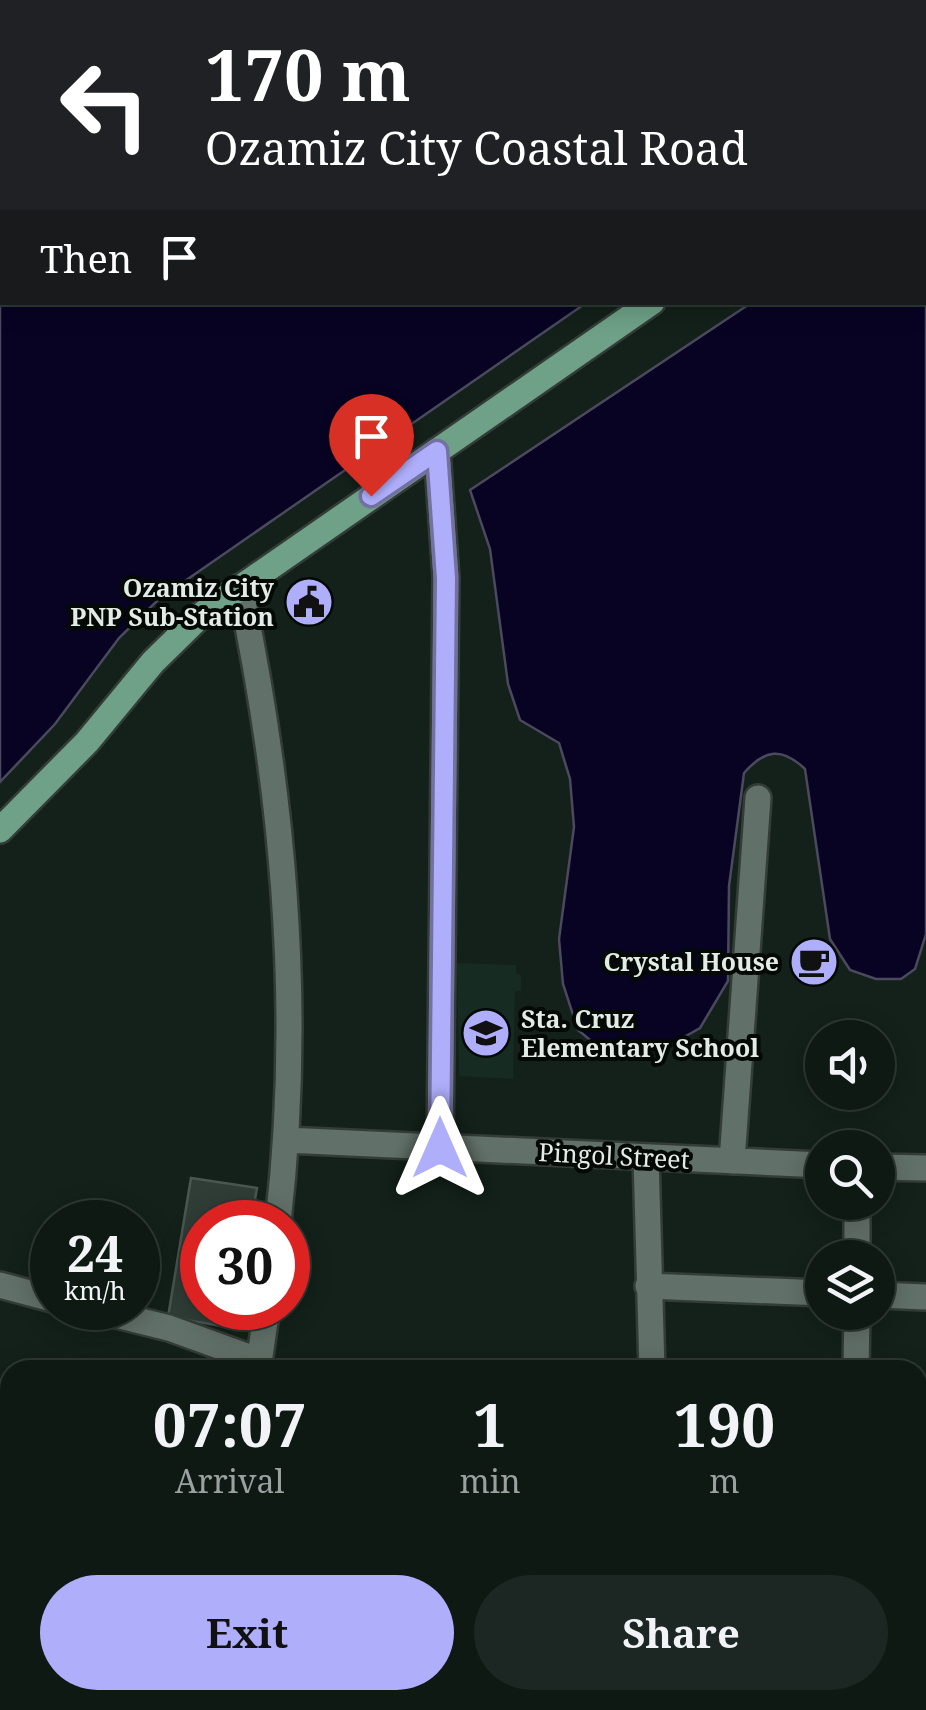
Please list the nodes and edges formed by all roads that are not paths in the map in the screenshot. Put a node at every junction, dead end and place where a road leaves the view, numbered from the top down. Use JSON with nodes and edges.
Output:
{"nodes":[{"id":1,"x":648,"y":305,"type":"edge"},
{"id":2,"x":437,"y":451,"type":"junction"},
{"id":3,"x":240,"y":586,"type":"junction"},
{"id":4,"x":758,"y":798,"type":"dead end"},
{"id":5,"x":0,"y":830,"type":"edge"},
{"id":6,"x":286,"y":1140,"type":"junction"},
{"id":7,"x":440,"y":1148,"type":"junction"},
{"id":8,"x":646,"y":1158,"type":"junction"},
{"id":9,"x":732,"y":1161,"type":"junction"},
{"id":10,"x":805,"y":1163,"type":"edge"},
{"id":11,"x":895,"y":1167,"type":"edge"},
{"id":12,"x":926,"y":1168,"type":"edge"},
{"id":13,"x":280,"y":1200,"type":"edge"},
{"id":14,"x":0,"y":1285,"type":"edge"},
{"id":15,"x":648,"y":1286,"type":"junction"},
{"id":16,"x":805,"y":1292,"type":"edge"},
{"id":17,"x":30,"y":1293,"type":"edge"},
{"id":18,"x":895,"y":1296,"type":"edge"},
{"id":19,"x":926,"y":1297,"type":"edge"},
{"id":20,"x":160,"y":1326,"type":"edge"},
{"id":21,"x":264,"y":1330,"type":"edge"},
{"id":22,"x":856,"y":1330,"type":"edge"},
{"id":23,"x":247,"y":1360,"type":"edge"},
{"id":24,"x":260,"y":1360,"type":"edge"},
{"id":25,"x":652,"y":1360,"type":"edge"},
{"id":26,"x":856,"y":1360,"type":"edge"}],
"edges":[{"from":1,"to":2,"type":"main road"},
{"from":2,"to":3,"type":"main road"},
{"from":2,"to":7,"type":"street"},
{"from":3,"to":5,"type":"main road"},
{"from":3,"to":6,"type":"street"},
{"from":4,"to":9,"type":"street"},
{"from":6,"to":7,"type":"street","name":"Pingol Street"},
{"from":6,"to":13,"type":"street"},
{"from":7,"to":8,"type":"street","name":"Pingol Street"},
{"from":8,"to":9,"type":"street","name":"Pingol Street"},
{"from":8,"to":15,"type":"street"},
{"from":9,"to":10,"type":"street","name":"Pingol Street"},
{"from":11,"to":12,"type":"street"},
{"from":14,"to":17,"type":"street"},
{"from":15,"to":16,"type":"street"},
{"from":15,"to":25,"type":"street"},
{"from":18,"to":19,"type":"street"},
{"from":20,"to":23,"type":"street"},
{"from":21,"to":24,"type":"street"},
{"from":22,"to":26,"type":"street"}]}
